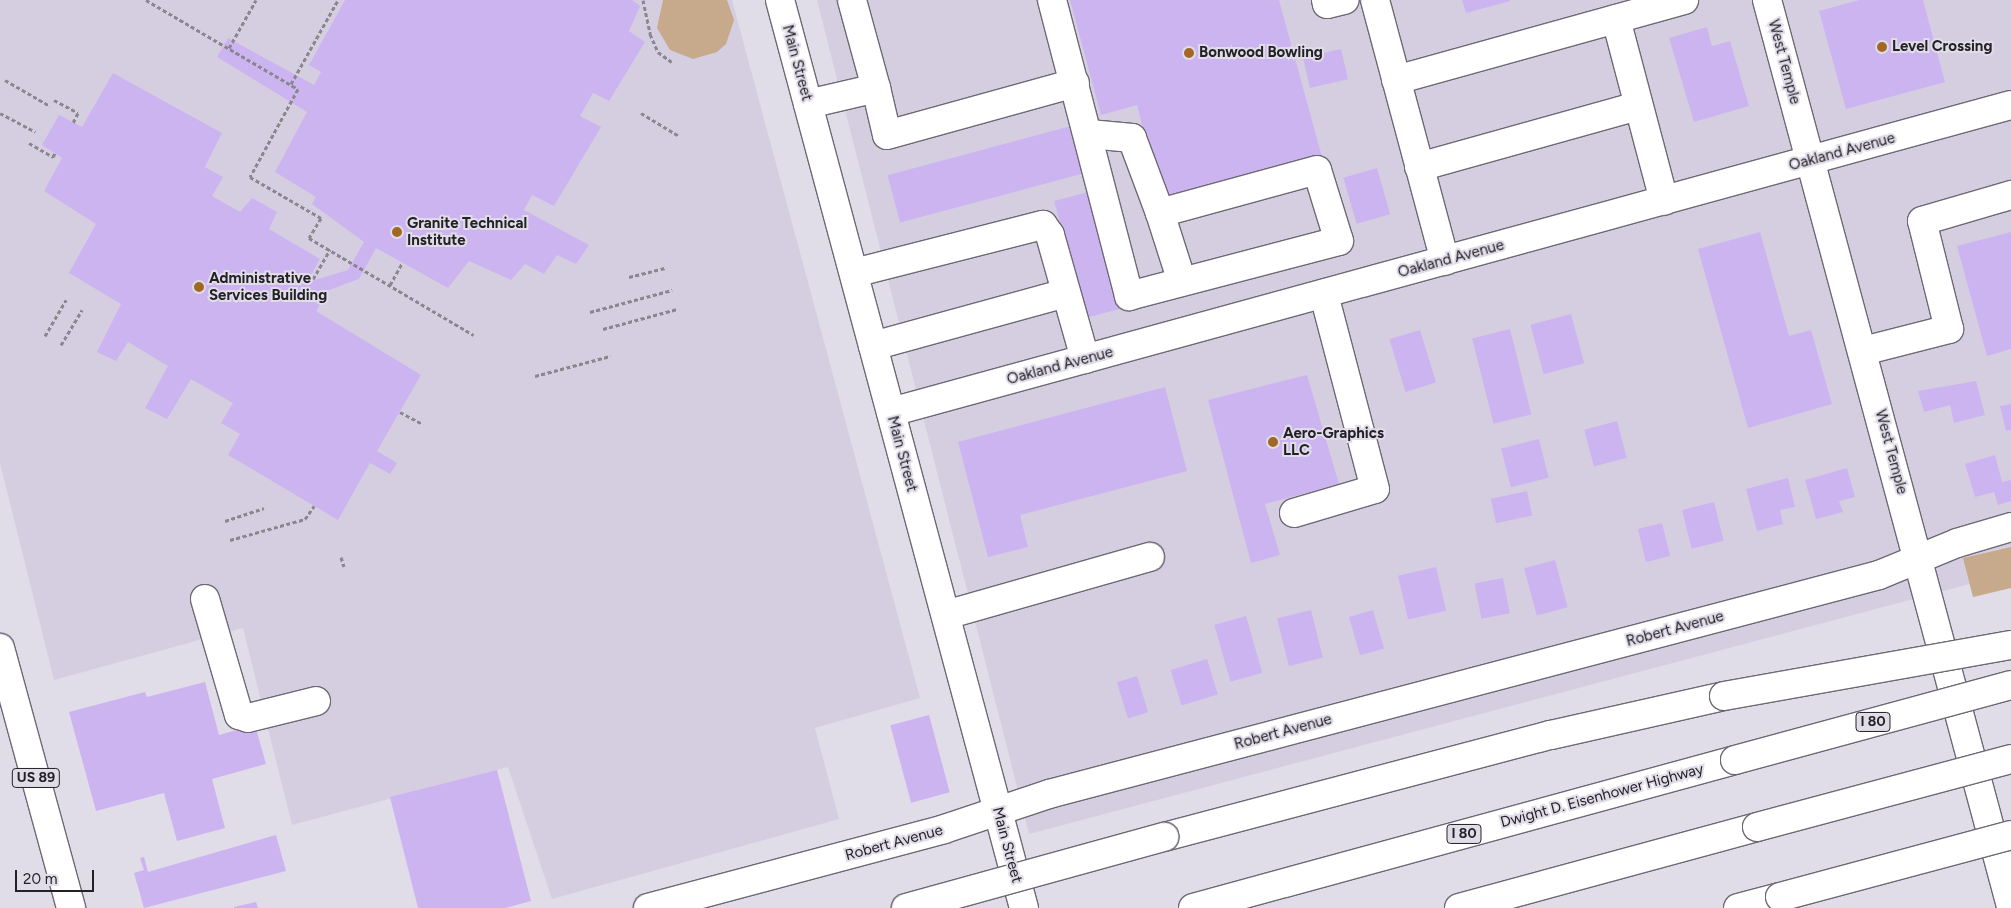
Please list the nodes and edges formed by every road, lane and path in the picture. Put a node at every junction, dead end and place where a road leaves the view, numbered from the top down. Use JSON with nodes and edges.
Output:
{"nodes":[{"id":1,"x":146,"y":0,"type":"edge"},
{"id":2,"x":256,"y":0,"type":"edge"},
{"id":3,"x":338,"y":0,"type":"edge"},
{"id":4,"x":643,"y":0,"type":"edge"},
{"id":5,"x":780,"y":0,"type":"edge"},
{"id":6,"x":852,"y":0,"type":"edge"},
{"id":7,"x":1052,"y":0,"type":"edge"},
{"id":8,"x":1326,"y":0,"type":"edge"},
{"id":9,"x":1345,"y":0,"type":"edge"},
{"id":10,"x":1375,"y":0,"type":"edge"},
{"id":11,"x":1684,"y":0,"type":"edge"},
{"id":12,"x":1767,"y":0,"type":"edge"},
{"id":13,"x":1616,"y":19,"type":"junction"},
{"id":14,"x":229,"y":48,"type":"junction"},
{"id":15,"x":672,"y":62,"type":"dead end"},
{"id":16,"x":6,"y":80,"type":"dead end"},
{"id":17,"x":1396,"y":80,"type":"junction"},
{"id":18,"x":1075,"y":83,"type":"junction"},
{"id":19,"x":291,"y":84,"type":"junction"},
{"id":20,"x":876,"y":88,"type":"junction"},
{"id":21,"x":54,"y":100,"type":"dead end"},
{"id":22,"x":808,"y":104,"type":"junction"},
{"id":23,"x":2011,"y":105,"type":"edge"},
{"id":24,"x":50,"y":106,"type":"dead end"},
{"id":25,"x":1638,"y":106,"type":"junction"},
{"id":26,"x":0,"y":113,"type":"edge"},
{"id":27,"x":641,"y":113,"type":"dead end"},
{"id":28,"x":73,"y":122,"type":"dead end"},
{"id":29,"x":36,"y":132,"type":"dead end"},
{"id":30,"x":1089,"y":134,"type":"junction"},
{"id":31,"x":678,"y":136,"type":"dead end"},
{"id":32,"x":29,"y":143,"type":"dead end"},
{"id":33,"x":55,"y":153,"type":"dead end"},
{"id":34,"x":1811,"y":160,"type":"junction"},
{"id":35,"x":1419,"y":167,"type":"junction"},
{"id":36,"x":2011,"y":195,"type":"edge"},
{"id":37,"x":1664,"y":201,"type":"junction"},
{"id":38,"x":1160,"y":213,"type":"junction"},
{"id":39,"x":330,"y":250,"type":"junction"},
{"id":40,"x":1445,"y":261,"type":"junction"},
{"id":41,"x":402,"y":263,"type":"dead end"},
{"id":42,"x":666,"y":268,"type":"dead end"},
{"id":43,"x":854,"y":273,"type":"junction"},
{"id":44,"x":629,"y":277,"type":"dead end"},
{"id":45,"x":313,"y":279,"type":"dead end"},
{"id":46,"x":1182,"y":282,"type":"junction"},
{"id":47,"x":390,"y":285,"type":"junction"},
{"id":48,"x":672,"y":290,"type":"dead end"},
{"id":49,"x":1066,"y":293,"type":"junction"},
{"id":50,"x":1324,"y":294,"type":"junction"},
{"id":51,"x":66,"y":300,"type":"dead end"},
{"id":52,"x":677,"y":309,"type":"dead end"},
{"id":53,"x":82,"y":310,"type":"dead end"},
{"id":54,"x":590,"y":312,"type":"dead end"},
{"id":55,"x":603,"y":329,"type":"dead end"},
{"id":56,"x":474,"y":335,"type":"dead end"},
{"id":57,"x":45,"y":336,"type":"dead end"},
{"id":58,"x":61,"y":345,"type":"dead end"},
{"id":59,"x":873,"y":346,"type":"junction"},
{"id":60,"x":1864,"y":351,"type":"junction"},
{"id":61,"x":610,"y":356,"type":"dead end"},
{"id":62,"x":1085,"y":359,"type":"junction"},
{"id":63,"x":535,"y":376,"type":"dead end"},
{"id":64,"x":400,"y":412,"type":"dead end"},
{"id":65,"x":891,"y":412,"type":"junction"},
{"id":66,"x":423,"y":424,"type":"dead end"},
{"id":67,"x":314,"y":506,"type":"dead end"},
{"id":68,"x":264,"y":508,"type":"dead end"},
{"id":69,"x":1294,"y":513,"type":"dead end"},
{"id":70,"x":225,"y":521,"type":"dead end"},
{"id":71,"x":2011,"y":527,"type":"edge"},
{"id":72,"x":230,"y":540,"type":"dead end"},
{"id":73,"x":341,"y":557,"type":"dead end"},
{"id":74,"x":1150,"y":557,"type":"dead end"},
{"id":75,"x":1919,"y":560,"type":"junction"},
{"id":76,"x":344,"y":566,"type":"dead end"},
{"id":77,"x":205,"y":599,"type":"dead end"},
{"id":78,"x":946,"y":615,"type":"junction"},
{"id":79,"x":2011,"y":645,"type":"edge"},
{"id":80,"x":0,"y":648,"type":"edge"},
{"id":81,"x":2011,"y":685,"type":"edge"},
{"id":82,"x":316,"y":701,"type":"dead end"},
{"id":83,"x":2011,"y":760,"type":"edge"},
{"id":84,"x":998,"y":812,"type":"junction"},
{"id":85,"x":2011,"y":835,"type":"edge"},
{"id":86,"x":2003,"y":905,"type":"edge"},
{"id":87,"x":71,"y":908,"type":"edge"},
{"id":88,"x":648,"y":908,"type":"edge"},
{"id":89,"x":906,"y":908,"type":"edge"},
{"id":90,"x":1024,"y":908,"type":"edge"},
{"id":91,"x":1193,"y":908,"type":"edge"},
{"id":92,"x":1459,"y":908,"type":"edge"},
{"id":93,"x":1738,"y":908,"type":"edge"}],
"edges":[{"from":1,"to":14,"type":"path"},
{"from":2,"to":14,"type":"path"},
{"from":3,"to":19,"type":"path"},
{"from":4,"to":15,"type":"path"},
{"from":5,"to":22,"type":"main road","name":"Main Street"},
{"from":6,"to":20,"type":"main road"},
{"from":7,"to":18,"type":"main road"},
{"from":8,"to":9,"type":"main road"},
{"from":10,"to":17,"type":"main road"},
{"from":11,"to":13,"type":"main road"},
{"from":12,"to":34,"type":"main road","name":"West Temple"},
{"from":13,"to":17,"type":"main road"},
{"from":13,"to":25,"type":"main road"},
{"from":14,"to":19,"type":"path"},
{"from":16,"to":24,"type":"path"},
{"from":17,"to":35,"type":"main road"},
{"from":18,"to":20,"type":"main road"},
{"from":18,"to":30,"type":"main road"},
{"from":19,"to":39,"type":"path"},
{"from":20,"to":22,"type":"main road"},
{"from":21,"to":28,"type":"path"},
{"from":22,"to":43,"type":"main road","name":"Main Street"},
{"from":23,"to":34,"type":"main road","name":"Oakland Avenue"},
{"from":25,"to":35,"type":"main road"},
{"from":25,"to":37,"type":"main road"},
{"from":26,"to":29,"type":"path"},
{"from":27,"to":31,"type":"path"},
{"from":30,"to":38,"type":"main road"},
{"from":30,"to":46,"type":"main road"},
{"from":32,"to":33,"type":"path"},
{"from":34,"to":37,"type":"main road","name":"Oakland Avenue"},
{"from":34,"to":60,"type":"main road","name":"West Temple"},
{"from":35,"to":40,"type":"main road"},
{"from":36,"to":60,"type":"main road"},
{"from":37,"to":40,"type":"main road","name":"Oakland Avenue"},
{"from":38,"to":46,"type":"main road"},
{"from":38,"to":46,"type":"main road"},
{"from":39,"to":45,"type":"path"},
{"from":39,"to":47,"type":"path"},
{"from":40,"to":50,"type":"main road","name":"Oakland Avenue"},
{"from":41,"to":47,"type":"path"},
{"from":42,"to":44,"type":"path"},
{"from":43,"to":49,"type":"main road"},
{"from":43,"to":59,"type":"main road","name":"Main Street"},
{"from":47,"to":56,"type":"path"},
{"from":48,"to":54,"type":"path"},
{"from":49,"to":59,"type":"main road"},
{"from":49,"to":62,"type":"main road"},
{"from":50,"to":62,"type":"main road","name":"Oakland Avenue"},
{"from":50,"to":69,"type":"main road"},
{"from":51,"to":57,"type":"path"},
{"from":52,"to":55,"type":"path"},
{"from":53,"to":58,"type":"path"},
{"from":59,"to":65,"type":"main road","name":"Main Street"},
{"from":60,"to":75,"type":"main road","name":"West Temple"},
{"from":61,"to":63,"type":"path"},
{"from":62,"to":65,"type":"main road","name":"Oakland Avenue"},
{"from":64,"to":66,"type":"path"},
{"from":65,"to":78,"type":"main road","name":"Main Street"},
{"from":67,"to":72,"type":"path"},
{"from":68,"to":70,"type":"path"},
{"from":71,"to":75,"type":"main road","name":"Robert Avenue"},
{"from":73,"to":76,"type":"path"},
{"from":74,"to":78,"type":"main road"},
{"from":75,"to":84,"type":"main road","name":"Robert Avenue"},
{"from":75,"to":86,"type":"main road","name":"West Temple"},
{"from":77,"to":82,"type":"main road"},
{"from":78,"to":84,"type":"main road","name":"Main Street"},
{"from":79,"to":89,"type":"main road","bridge":true},
{"from":80,"to":87,"type":"main road","number":"US 89"},
{"from":81,"to":91,"type":"main road","name":"Dwight D. Eisenhower Highway","number":"I 80","bridge":true},
{"from":83,"to":92,"type":"main road","bridge":true},
{"from":84,"to":88,"type":"main road","name":"Robert Avenue"},
{"from":84,"to":90,"type":"main road","name":"Main Street"},
{"from":85,"to":93,"type":"main road","bridge":true}]}
